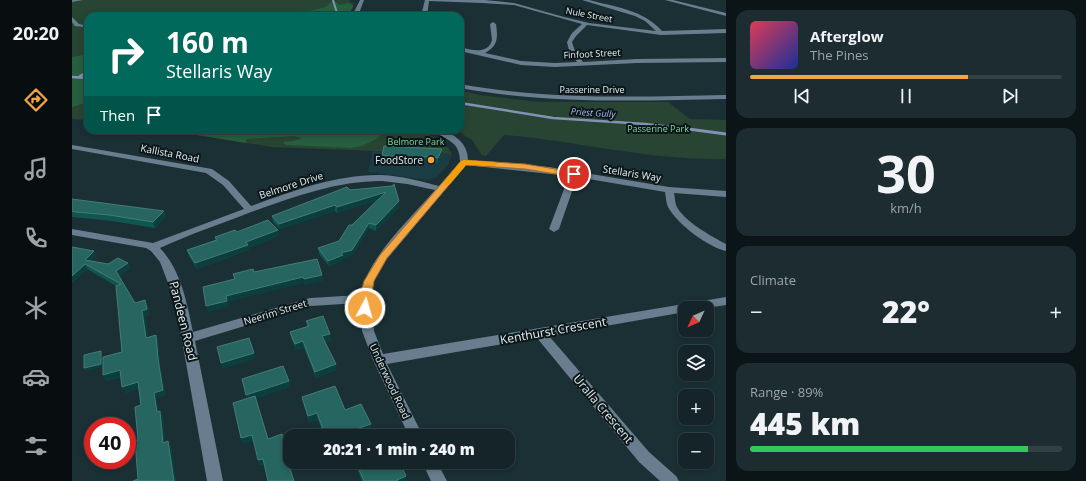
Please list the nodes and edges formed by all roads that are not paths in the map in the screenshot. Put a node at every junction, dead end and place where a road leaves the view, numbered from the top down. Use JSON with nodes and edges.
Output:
{"nodes":[{"id":1,"x":81,"y":0,"type":"edge"},
{"id":2,"x":362,"y":0,"type":"edge"},
{"id":3,"x":427,"y":0,"type":"edge"},
{"id":4,"x":584,"y":0,"type":"edge"},
{"id":5,"x":667,"y":0,"type":"edge"},
{"id":6,"x":72,"y":1,"type":"edge"},
{"id":7,"x":357,"y":12,"type":"edge"},
{"id":8,"x":425,"y":12,"type":"edge"},
{"id":9,"x":726,"y":15,"type":"edge"},
{"id":10,"x":72,"y":19,"type":"edge"},
{"id":11,"x":493,"y":24,"type":"dead end"},
{"id":12,"x":586,"y":24,"type":"junction"},
{"id":13,"x":82,"y":26,"type":"dead end"},
{"id":14,"x":726,"y":31,"type":"edge"},
{"id":15,"x":661,"y":33,"type":"junction"},
{"id":16,"x":464,"y":50,"type":"edge"},
{"id":17,"x":478,"y":54,"type":"junction"},
{"id":18,"x":726,"y":60,"type":"edge"},
{"id":19,"x":582,"y":64,"type":"junction"},
{"id":20,"x":464,"y":87,"type":"edge"},
{"id":21,"x":726,"y":97,"type":"edge"},
{"id":22,"x":444,"y":134,"type":"edge"},
{"id":23,"x":72,"y":147,"type":"edge"},
{"id":24,"x":464,"y":162,"type":"junction"},
{"id":25,"x":574,"y":174,"type":"junction"},
{"id":26,"x":441,"y":189,"type":"junction"},
{"id":27,"x":669,"y":190,"type":"junction"},
{"id":28,"x":726,"y":194,"type":"edge"},
{"id":29,"x":250,"y":210,"type":"junction"},
{"id":30,"x":554,"y":229,"type":"dead end"},
{"id":31,"x":72,"y":232,"type":"edge"},
{"id":32,"x":153,"y":247,"type":"junction"},
{"id":33,"x":726,"y":248,"type":"edge"},
{"id":34,"x":365,"y":299,"type":"junction"},
{"id":35,"x":721,"y":301,"type":"edge"},
{"id":36,"x":726,"y":309,"type":"edge"},
{"id":37,"x":540,"y":333,"type":"junction"},
{"id":38,"x":189,"y":338,"type":"junction"},
{"id":39,"x":379,"y":360,"type":"junction"},
{"id":40,"x":413,"y":429,"type":"edge"},
{"id":41,"x":433,"y":469,"type":"edge"},
{"id":42,"x":215,"y":481,"type":"edge"},
{"id":43,"x":439,"y":481,"type":"edge"},
{"id":44,"x":671,"y":481,"type":"edge"}],
"edges":[{"from":1,"to":6,"type":"street"},
{"from":2,"to":7,"type":"street"},
{"from":3,"to":8,"type":"street"},
{"from":3,"to":12,"type":"street","name":"Nule Street"},
{"from":4,"to":15,"type":"street"},
{"from":5,"to":9,"type":"street"},
{"from":10,"to":13,"type":"street"},
{"from":11,"to":17,"type":"street"},
{"from":12,"to":15,"type":"street","name":"Nule Street"},
{"from":12,"to":19,"type":"street"},
{"from":14,"to":15,"type":"street","name":"Nule Street"},
{"from":16,"to":17,"type":"street","name":"Finfoot Street"},
{"from":17,"to":19,"type":"street","name":"Finfoot Street"},
{"from":18,"to":19,"type":"street","name":"Finfoot Street"},
{"from":20,"to":21,"type":"street","name":"Passerine Drive"},
{"from":22,"to":24,"type":"street"},
{"from":23,"to":29,"type":"street","name":"Kallista Road"},
{"from":24,"to":25,"type":"street","name":"Stellaris Way"},
{"from":24,"to":26,"type":"street","name":"Underwood Road"},
{"from":25,"to":27,"type":"street","name":"Stellaris Way"},
{"from":25,"to":30,"type":"street"},
{"from":26,"to":29,"type":"street","name":"Belmore Drive"},
{"from":26,"to":34,"type":"street","name":"Underwood Road"},
{"from":27,"to":28,"type":"street","name":"Stellaris Way"},
{"from":27,"to":33,"type":"street"},
{"from":29,"to":32,"type":"street","name":"Belmore Drive"},
{"from":31,"to":32,"type":"street"},
{"from":32,"to":38,"type":"street","name":"Pandeen Road"},
{"from":34,"to":38,"type":"street","name":"Neerim Street"},
{"from":34,"to":39,"type":"street","name":"Underwood Road"},
{"from":35,"to":36,"type":"street"},
{"from":35,"to":37,"type":"street","name":"Kenthurst Crescent"},
{"from":37,"to":39,"type":"street","name":"Kenthurst Crescent"},
{"from":37,"to":44,"type":"street","name":"Uralla Crescent"},
{"from":38,"to":42,"type":"street","name":"Pandeen Road"},
{"from":39,"to":40,"type":"street","name":"Underwood Road"},
{"from":41,"to":43,"type":"street"}]}
